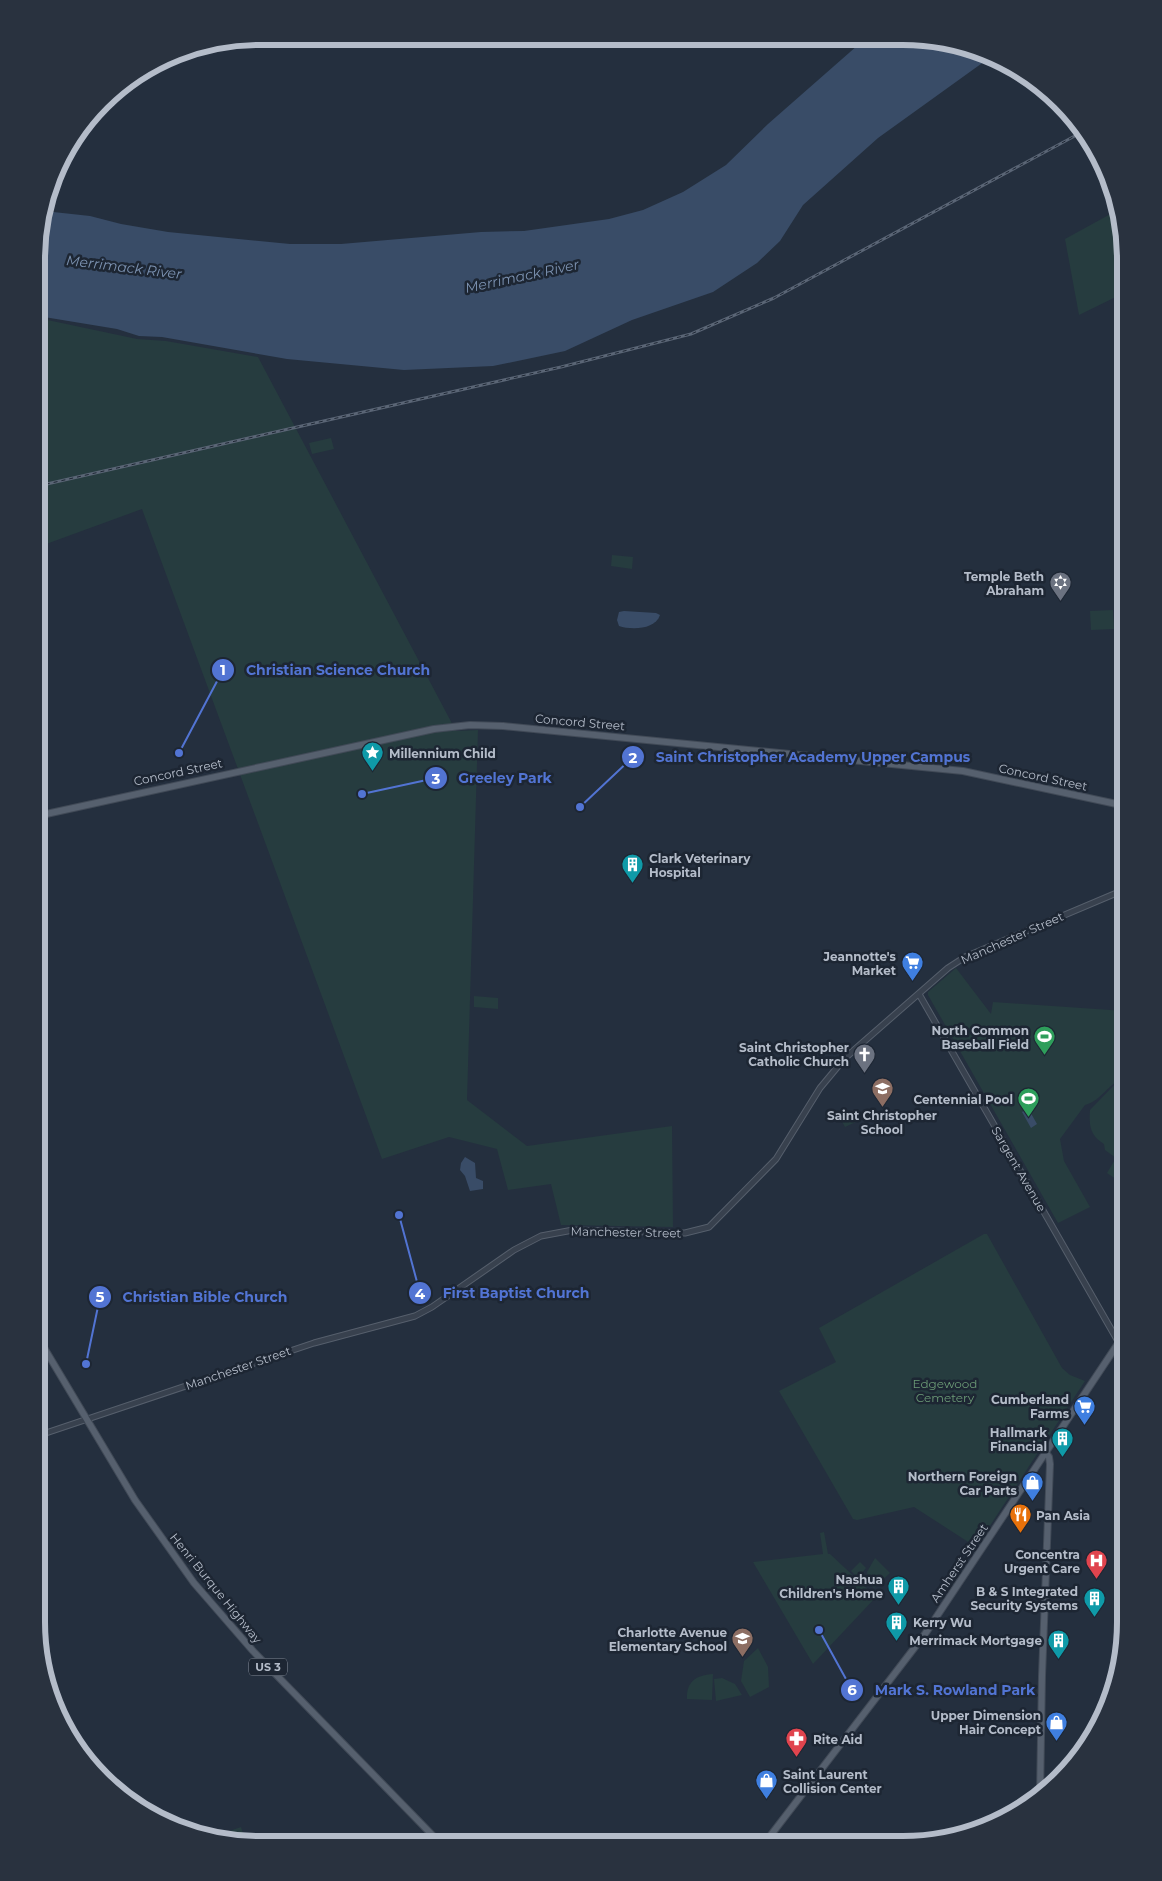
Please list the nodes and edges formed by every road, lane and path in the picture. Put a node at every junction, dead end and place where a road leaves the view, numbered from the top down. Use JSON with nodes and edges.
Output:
{"nodes":[{"id":1,"x":1117,"y":804,"type":"edge"},
{"id":2,"x":45,"y":814,"type":"edge"},
{"id":3,"x":1117,"y":893,"type":"edge"},
{"id":4,"x":919,"y":994,"type":"junction"},
{"id":5,"x":1117,"y":1340,"type":"edge"},
{"id":6,"x":1117,"y":1346,"type":"edge"},
{"id":7,"x":45,"y":1350,"type":"edge"},
{"id":8,"x":85,"y":1420,"type":"junction"},
{"id":9,"x":45,"y":1433,"type":"edge"},
{"id":10,"x":1046,"y":1453,"type":"junction"},
{"id":11,"x":1040,"y":1786,"type":"edge"},
{"id":12,"x":432,"y":1836,"type":"edge"},
{"id":13,"x":770,"y":1836,"type":"edge"}],
"edges":[{"from":1,"to":2,"type":"main road","name":"Concord Street"},
{"from":3,"to":4,"type":"street","name":"Manchester Street"},
{"from":4,"to":5,"type":"street","name":"Sargent Avenue"},
{"from":4,"to":8,"type":"street","name":"Manchester Street"},
{"from":6,"to":10,"type":"main road","name":"Amherst Street"},
{"from":7,"to":8,"type":"main road","name":"Henri Burque Highway","number":"US 3"},
{"from":8,"to":9,"type":"street","name":"Manchester Street"},
{"from":8,"to":12,"type":"main road","name":"Henri Burque Highway","number":"US 3"},
{"from":10,"to":11,"type":"main road"},
{"from":10,"to":13,"type":"main road","name":"Amherst Street"}]}
